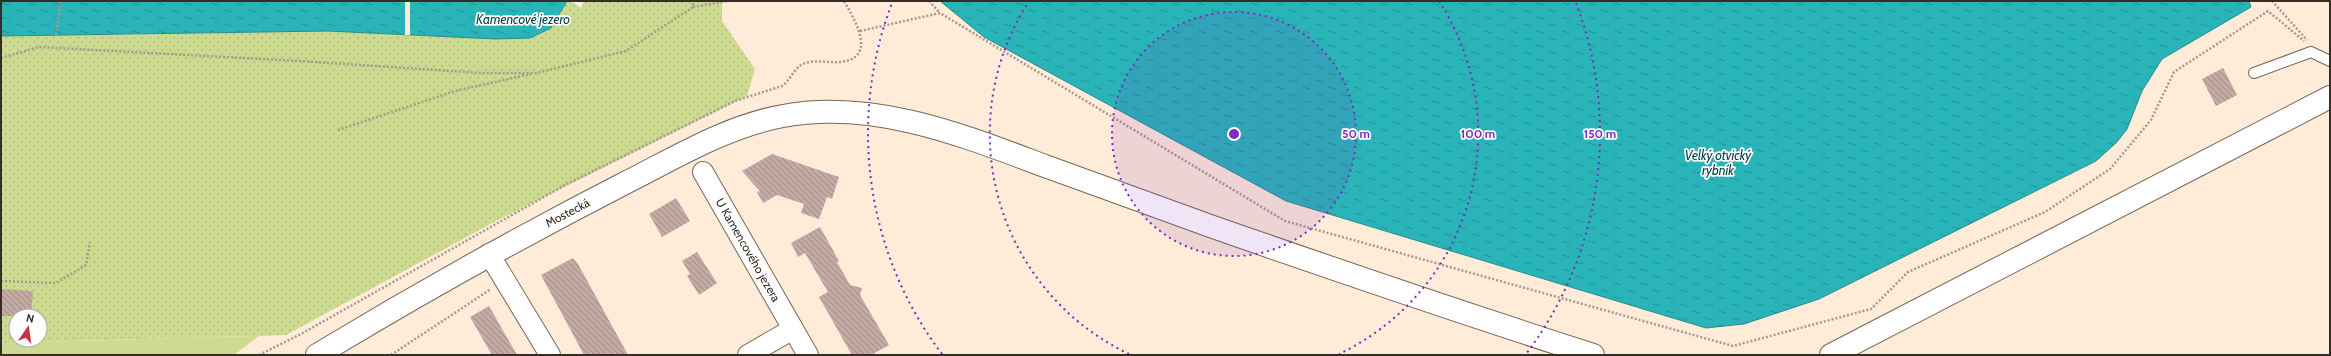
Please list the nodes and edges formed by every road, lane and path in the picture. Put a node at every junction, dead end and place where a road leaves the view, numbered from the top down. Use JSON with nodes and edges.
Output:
{"nodes":[{"id":1,"x":61,"y":1,"type":"edge"},
{"id":2,"x":693,"y":1,"type":"edge"},
{"id":3,"x":727,"y":1,"type":"edge"},
{"id":4,"x":844,"y":1,"type":"edge"},
{"id":5,"x":929,"y":1,"type":"edge"},
{"id":6,"x":2272,"y":1,"type":"edge"},
{"id":7,"x":693,"y":7,"type":"junction"},
{"id":8,"x":940,"y":13,"type":"junction"},
{"id":9,"x":860,"y":31,"type":"junction"},
{"id":10,"x":56,"y":35,"type":"dead end"},
{"id":11,"x":1,"y":58,"type":"edge"},
{"id":12,"x":2326,"y":59,"type":"edge"},
{"id":13,"x":829,"y":62,"type":"dead end"},
{"id":14,"x":536,"y":73,"type":"junction"},
{"id":15,"x":2254,"y":73,"type":"dead end"},
{"id":16,"x":2330,"y":97,"type":"edge"},
{"id":17,"x":338,"y":130,"type":"dead end"},
{"id":18,"x":703,"y":172,"type":"dead end"},
{"id":19,"x":90,"y":242,"type":"dead end"},
{"id":20,"x":489,"y":254,"type":"junction"},
{"id":21,"x":1,"y":280,"type":"edge"},
{"id":22,"x":505,"y":280,"type":"junction"},
{"id":23,"x":793,"y":329,"type":"junction"},
{"id":24,"x":317,"y":355,"type":"edge"},
{"id":25,"x":391,"y":355,"type":"edge"},
{"id":26,"x":550,"y":355,"type":"edge"},
{"id":27,"x":748,"y":355,"type":"edge"},
{"id":28,"x":808,"y":355,"type":"edge"},
{"id":29,"x":1593,"y":355,"type":"edge"},
{"id":30,"x":1831,"y":355,"type":"edge"}],
"edges":[{"from":1,"to":10,"type":"path"},
{"from":2,"to":7,"type":"path"},
{"from":3,"to":7,"type":"path"},
{"from":4,"to":9,"type":"path"},
{"from":5,"to":8,"type":"path"},
{"from":6,"to":12,"type":"path"},
{"from":7,"to":14,"type":"path"},
{"from":8,"to":9,"type":"path"},
{"from":8,"to":12,"type":"path"},
{"from":9,"to":13,"type":"path"},
{"from":11,"to":14,"type":"path"},
{"from":12,"to":15,"type":"lane"},
{"from":14,"to":17,"type":"path"},
{"from":16,"to":30,"type":"street"},
{"from":18,"to":23,"type":"street","name":"U Kamencového jezera"},
{"from":19,"to":21,"type":"path"},
{"from":20,"to":22,"type":"street"},
{"from":20,"to":24,"type":"street","name":"Mostecká"},
{"from":20,"to":29,"type":"street","name":"Mostecká"},
{"from":22,"to":25,"type":"path"},
{"from":22,"to":26,"type":"street"},
{"from":23,"to":27,"type":"street"},
{"from":23,"to":28,"type":"street","name":"U Kamencového jezera"}]}
